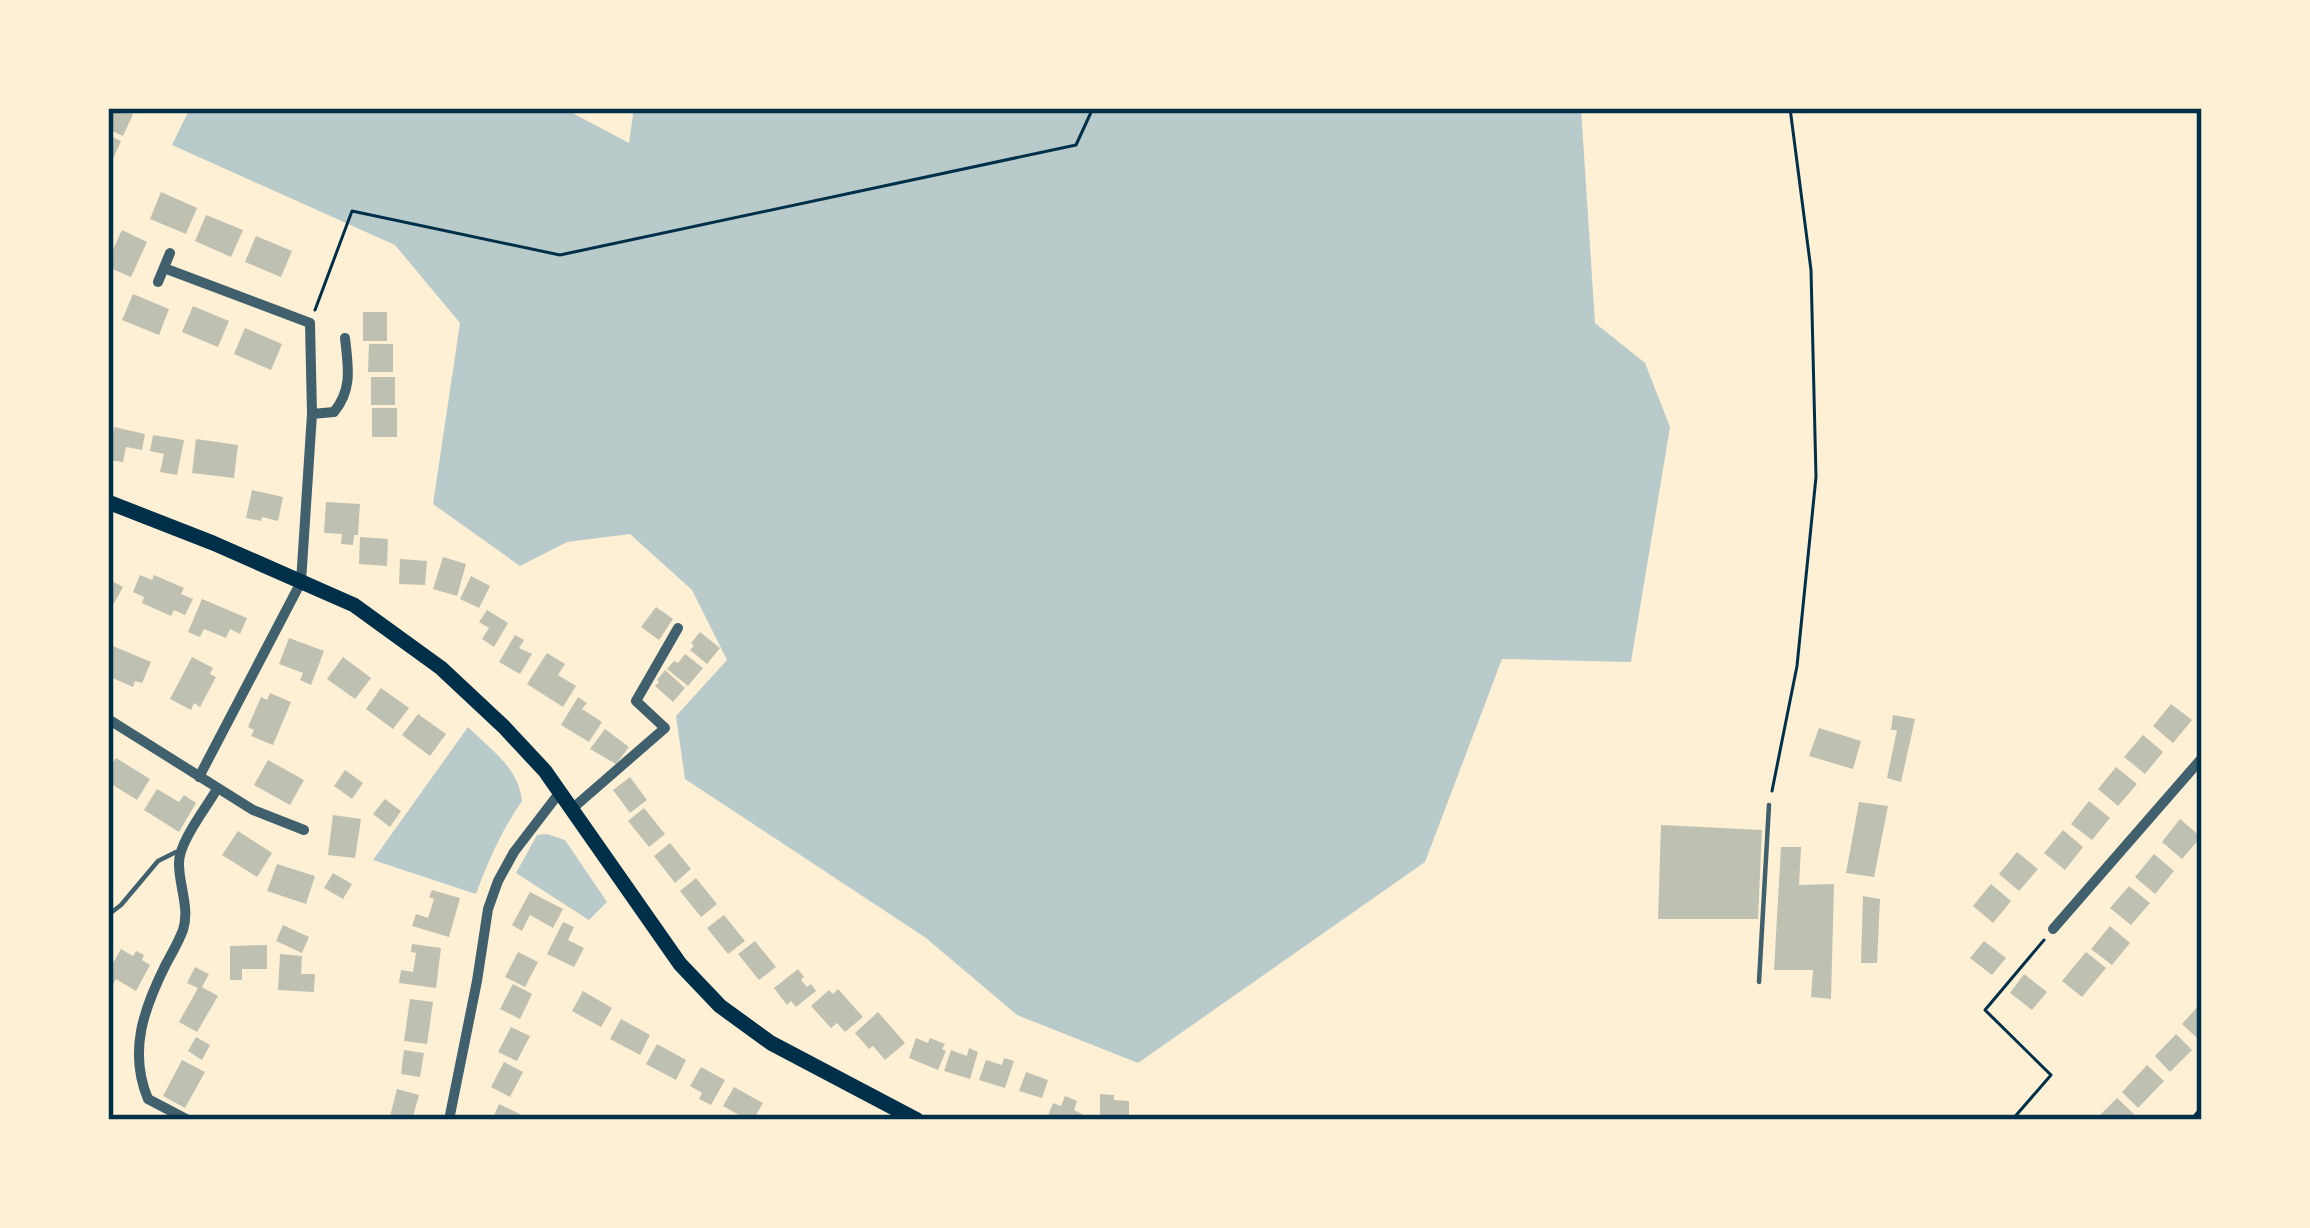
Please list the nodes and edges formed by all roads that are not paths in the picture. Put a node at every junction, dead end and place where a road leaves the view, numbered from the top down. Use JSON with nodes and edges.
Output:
{"nodes":[{"id":1,"x":170,"y":253,"type":"dead end"},
{"id":2,"x":164,"y":268,"type":"junction"},
{"id":3,"x":158,"y":283,"type":"dead end"},
{"id":4,"x":345,"y":338,"type":"dead end"},
{"id":5,"x":312,"y":414,"type":"junction"},
{"id":6,"x":108,"y":502,"type":"edge"},
{"id":7,"x":301,"y":582,"type":"junction"},
{"id":8,"x":678,"y":628,"type":"dead end"},
{"id":9,"x":108,"y":719,"type":"edge"},
{"id":10,"x":2202,"y":758,"type":"edge"},
{"id":11,"x":199,"y":777,"type":"junction"},
{"id":12,"x":217,"y":789,"type":"junction"},
{"id":13,"x":560,"y":792,"type":"junction"},
{"id":14,"x":1769,"y":805,"type":"road end"},
{"id":15,"x":573,"y":808,"type":"junction"},
{"id":16,"x":304,"y":830,"type":"dead end"},
{"id":17,"x":181,"y":849,"type":"junction"},
{"id":18,"x":108,"y":915,"type":"edge"},
{"id":19,"x":2053,"y":929,"type":"road end"},
{"id":20,"x":1759,"y":982,"type":"dead end"},
{"id":21,"x":188,"y":1120,"type":"edge"},
{"id":22,"x":449,"y":1120,"type":"edge"},
{"id":23,"x":917,"y":1120,"type":"edge"}],
"edges":[{"from":1,"to":2,"type":"street"},
{"from":2,"to":3,"type":"street"},
{"from":2,"to":5,"type":"street"},
{"from":4,"to":5,"type":"street"},
{"from":5,"to":7,"type":"street"},
{"from":6,"to":7,"type":"main road"},
{"from":7,"to":11,"type":"street"},
{"from":7,"to":13,"type":"main road"},
{"from":8,"to":15,"type":"street"},
{"from":9,"to":11,"type":"street"},
{"from":10,"to":19,"type":"street"},
{"from":11,"to":12,"type":"street"},
{"from":12,"to":16,"type":"street"},
{"from":12,"to":17,"type":"street"},
{"from":13,"to":15,"type":"main road"},
{"from":13,"to":22,"type":"street"},
{"from":14,"to":20,"type":"lane"},
{"from":15,"to":23,"type":"main road"},
{"from":17,"to":18,"type":"lane"},
{"from":17,"to":21,"type":"street"}]}
